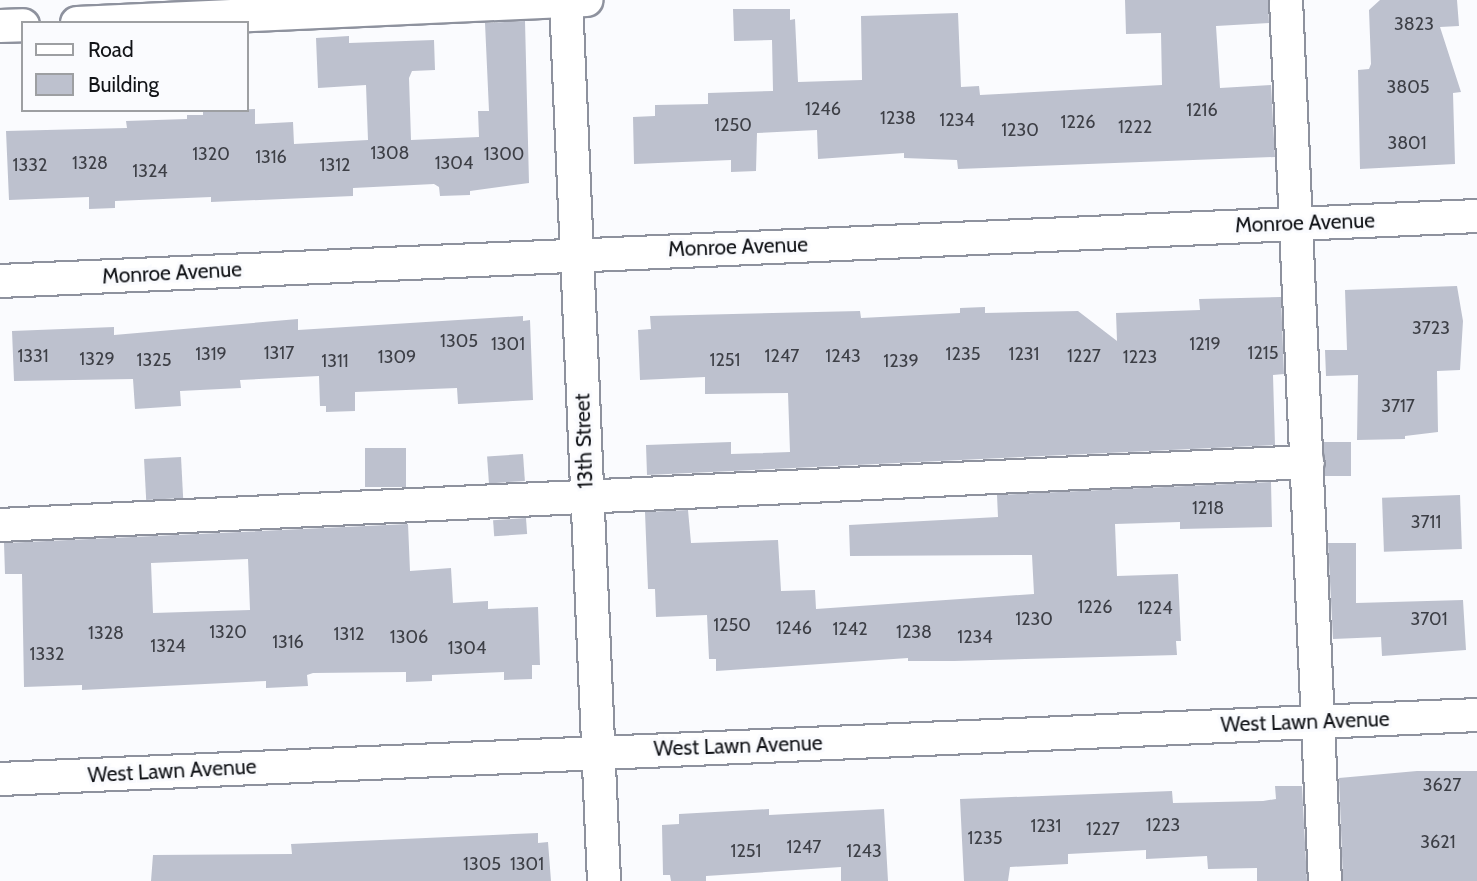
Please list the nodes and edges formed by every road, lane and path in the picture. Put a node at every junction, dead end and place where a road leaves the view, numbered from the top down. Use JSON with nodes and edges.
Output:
{"nodes":[{"id":1,"x":566,"y":0,"type":"edge"},
{"id":2,"x":587,"y":0,"type":"edge"},
{"id":3,"x":1286,"y":0,"type":"edge"},
{"id":4,"x":120,"y":21,"type":"edge"},
{"id":5,"x":21,"y":25,"type":"edge"},
{"id":6,"x":0,"y":26,"type":"edge"},
{"id":7,"x":1477,"y":216,"type":"edge"},
{"id":8,"x":1296,"y":224,"type":"junction"},
{"id":9,"x":577,"y":254,"type":"junction"},
{"id":10,"x":0,"y":281,"type":"edge"},
{"id":11,"x":1307,"y":462,"type":"junction"},
{"id":12,"x":587,"y":498,"type":"junction"},
{"id":13,"x":0,"y":525,"type":"edge"},
{"id":14,"x":1477,"y":715,"type":"edge"},
{"id":15,"x":1318,"y":722,"type":"junction"},
{"id":16,"x":597,"y":752,"type":"junction"},
{"id":17,"x":0,"y":779,"type":"edge"},
{"id":18,"x":604,"y":881,"type":"edge"},
{"id":19,"x":1325,"y":881,"type":"edge"}],
"edges":[{"from":1,"to":2,"type":"street"},
{"from":1,"to":4,"type":"street"},
{"from":1,"to":9,"type":"street","name":"13th Street"},
{"from":3,"to":8,"type":"street"},
{"from":5,"to":6,"type":"street"},
{"from":7,"to":8,"type":"street","name":"Monroe Avenue"},
{"from":8,"to":9,"type":"street","name":"Monroe Avenue"},
{"from":8,"to":11,"type":"street"},
{"from":9,"to":10,"type":"street","name":"Monroe Avenue"},
{"from":9,"to":12,"type":"street","name":"13th Street"},
{"from":11,"to":12,"type":"street"},
{"from":11,"to":15,"type":"street"},
{"from":12,"to":13,"type":"street"},
{"from":12,"to":16,"type":"street","name":"13th Street"},
{"from":14,"to":15,"type":"street","name":"West Lawn Avenue"},
{"from":15,"to":16,"type":"street","name":"West Lawn Avenue"},
{"from":15,"to":19,"type":"street"},
{"from":16,"to":17,"type":"street","name":"West Lawn Avenue"},
{"from":16,"to":18,"type":"street","name":"13th Street"}]}
